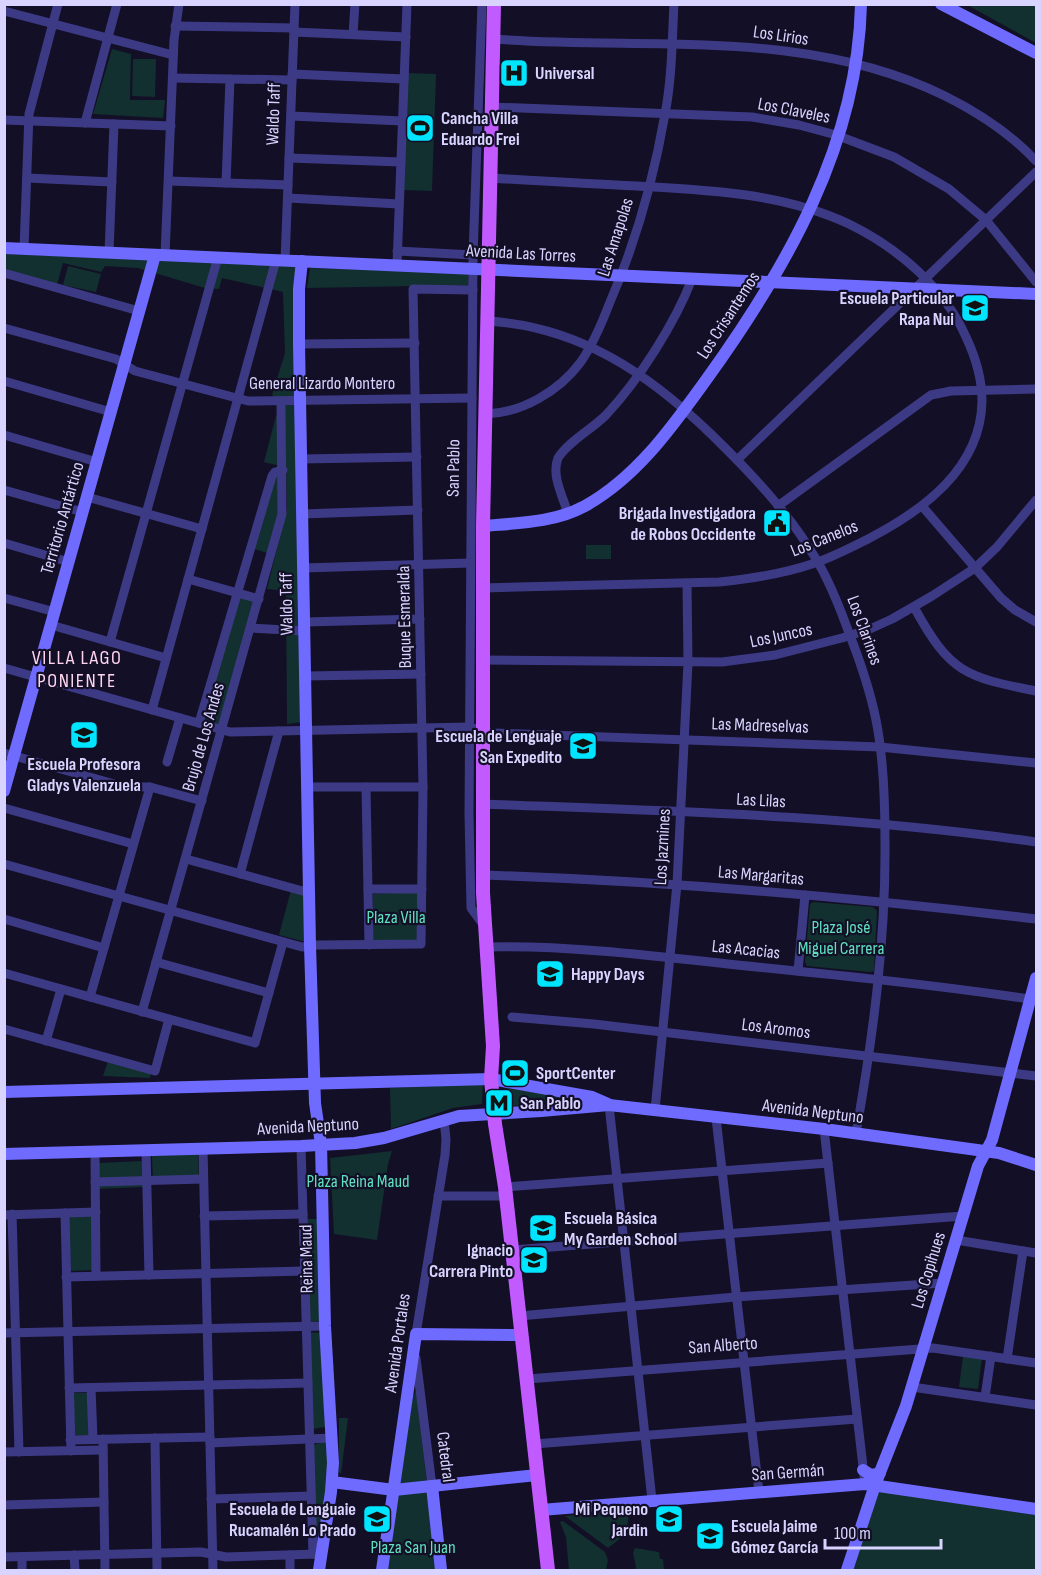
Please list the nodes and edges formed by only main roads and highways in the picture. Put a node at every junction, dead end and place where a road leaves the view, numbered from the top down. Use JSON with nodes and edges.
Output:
{"nodes":[{"id":1,"x":494,"y":4,"type":"edge"},
{"id":2,"x":548,"y":1570,"type":"edge"}],
"edges":[{"from":1,"to":2,"type":"main road","name":"San Pablo"}]}
